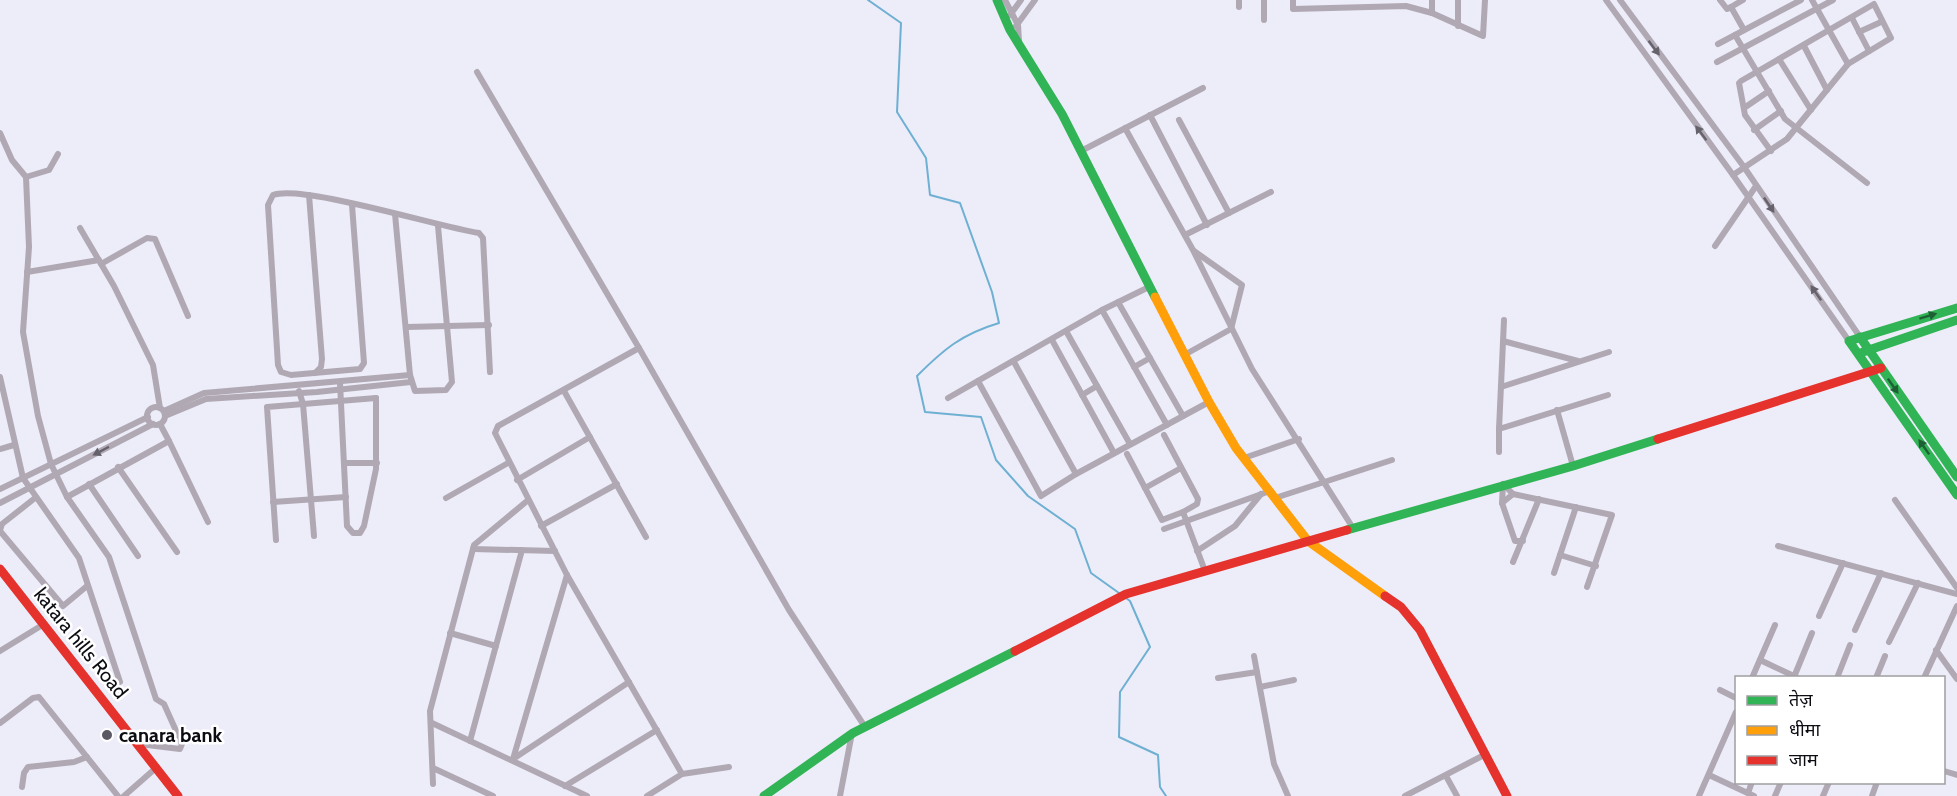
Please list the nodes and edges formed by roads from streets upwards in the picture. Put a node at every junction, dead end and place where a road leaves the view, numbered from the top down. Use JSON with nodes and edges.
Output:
{"nodes":[{"id":1,"x":997,"y":0,"type":"edge"},
{"id":2,"x":1005,"y":0,"type":"edge"},
{"id":3,"x":1021,"y":0,"type":"edge"},
{"id":4,"x":1035,"y":0,"type":"edge"},
{"id":5,"x":1264,"y":0,"type":"edge"},
{"id":6,"x":1293,"y":0,"type":"edge"},
{"id":7,"x":1432,"y":0,"type":"edge"},
{"id":8,"x":1458,"y":0,"type":"edge"},
{"id":9,"x":1485,"y":0,"type":"edge"},
{"id":10,"x":1606,"y":0,"type":"edge"},
{"id":11,"x":1620,"y":0,"type":"edge"},
{"id":12,"x":1720,"y":0,"type":"edge"},
{"id":13,"x":1743,"y":0,"type":"edge"},
{"id":14,"x":1802,"y":0,"type":"edge"},
{"id":15,"x":1812,"y":0,"type":"edge"},
{"id":16,"x":1833,"y":0,"type":"edge"},
{"id":17,"x":1380,"y":3,"type":"edge"},
{"id":18,"x":1406,"y":3,"type":"edge"},
{"id":19,"x":1731,"y":7,"type":"junction"},
{"id":20,"x":1816,"y":9,"type":"junction"},
{"id":21,"x":1432,"y":13,"type":"junction"},
{"id":22,"x":1008,"y":16,"type":"junction"},
{"id":23,"x":1852,"y":18,"type":"junction"},
{"id":24,"x":1264,"y":20,"type":"dead end"},
{"id":25,"x":1636,"y":22,"type":"junction"},
{"id":26,"x":1881,"y":22,"type":"junction"},
{"id":27,"x":1458,"y":26,"type":"junction"},
{"id":28,"x":1014,"y":27,"type":"junction"},
{"id":29,"x":1626,"y":29,"type":"junction"},
{"id":30,"x":1744,"y":30,"type":"junction"},
{"id":31,"x":1829,"y":32,"type":"junction"},
{"id":32,"x":1859,"y":32,"type":"junction"},
{"id":33,"x":1735,"y":34,"type":"junction"},
{"id":34,"x":1718,"y":44,"type":"dead end"},
{"id":35,"x":1804,"y":46,"type":"junction"},
{"id":36,"x":1743,"y":48,"type":"junction"},
{"id":37,"x":1869,"y":51,"type":"junction"},
{"id":38,"x":1779,"y":59,"type":"junction"},
{"id":39,"x":1717,"y":62,"type":"dead end"},
{"id":40,"x":1848,"y":64,"type":"junction"},
{"id":41,"x":1757,"y":70,"type":"junction"},
{"id":42,"x":477,"y":72,"type":"dead end"},
{"id":43,"x":1673,"y":73,"type":"junction"},
{"id":44,"x":1662,"y":80,"type":"junction"},
{"id":45,"x":1203,"y":88,"type":"dead end"},
{"id":46,"x":1827,"y":90,"type":"junction"},
{"id":47,"x":1769,"y":91,"type":"junction"},
{"id":48,"x":1744,"y":108,"type":"junction"},
{"id":49,"x":1811,"y":110,"type":"junction"},
{"id":50,"x":1781,"y":111,"type":"junction"},
{"id":51,"x":1150,"y":115,"type":"junction"},
{"id":52,"x":1179,"y":120,"type":"dead end"},
{"id":53,"x":1125,"y":128,"type":"junction"},
{"id":54,"x":1754,"y":130,"type":"junction"},
{"id":55,"x":1797,"y":130,"type":"junction"},
{"id":56,"x":0,"y":133,"type":"edge"},
{"id":57,"x":1081,"y":151,"type":"junction"},
{"id":58,"x":1772,"y":151,"type":"junction"},
{"id":59,"x":58,"y":153,"type":"dead end"},
{"id":60,"x":1744,"y":167,"type":"junction"},
{"id":61,"x":1733,"y":175,"type":"junction"},
{"id":62,"x":26,"y":177,"type":"junction"},
{"id":63,"x":1867,"y":183,"type":"dead end"},
{"id":64,"x":1756,"y":186,"type":"junction"},
{"id":65,"x":1271,"y":192,"type":"dead end"},
{"id":66,"x":309,"y":195,"type":"junction"},
{"id":67,"x":1748,"y":197,"type":"junction"},
{"id":68,"x":352,"y":205,"type":"junction"},
{"id":69,"x":1229,"y":213,"type":"junction"},
{"id":70,"x":395,"y":214,"type":"junction"},
{"id":71,"x":1207,"y":225,"type":"junction"},
{"id":72,"x":438,"y":226,"type":"junction"},
{"id":73,"x":80,"y":228,"type":"dead end"},
{"id":74,"x":1185,"y":235,"type":"junction"},
{"id":75,"x":1715,"y":246,"type":"dead end"},
{"id":76,"x":1193,"y":250,"type":"junction"},
{"id":77,"x":100,"y":262,"type":"junction"},
{"id":78,"x":27,"y":272,"type":"junction"},
{"id":79,"x":1149,"y":286,"type":"junction"},
{"id":80,"x":1118,"y":302,"type":"junction"},
{"id":81,"x":1957,"y":308,"type":"edge"},
{"id":82,"x":1102,"y":310,"type":"junction"},
{"id":83,"x":188,"y":316,"type":"dead end"},
{"id":84,"x":1957,"y":320,"type":"edge"},
{"id":85,"x":1504,"y":321,"type":"dead end"},
{"id":86,"x":448,"y":325,"type":"junction"},
{"id":87,"x":489,"y":325,"type":"junction"},
{"id":88,"x":407,"y":327,"type":"junction"},
{"id":89,"x":1231,"y":329,"type":"junction"},
{"id":90,"x":1066,"y":331,"type":"junction"},
{"id":91,"x":1860,"y":338,"type":"junction"},
{"id":92,"x":1052,"y":340,"type":"junction"},
{"id":93,"x":1503,"y":341,"type":"junction"},
{"id":94,"x":1849,"y":341,"type":"junction"},
{"id":95,"x":639,"y":348,"type":"junction"},
{"id":96,"x":1868,"y":349,"type":"junction"},
{"id":97,"x":1609,"y":352,"type":"dead end"},
{"id":98,"x":1186,"y":354,"type":"junction"},
{"id":99,"x":1858,"y":354,"type":"junction"},
{"id":100,"x":1150,"y":358,"type":"junction"},
{"id":101,"x":1580,"y":361,"type":"junction"},
{"id":102,"x":1014,"y":362,"type":"junction"},
{"id":103,"x":1134,"y":367,"type":"junction"},
{"id":104,"x":1876,"y":370,"type":"junction"},
{"id":105,"x":490,"y":372,"type":"dead end"},
{"id":106,"x":314,"y":373,"type":"junction"},
{"id":107,"x":297,"y":375,"type":"junction"},
{"id":108,"x":0,"y":377,"type":"edge"},
{"id":109,"x":410,"y":379,"type":"junction"},
{"id":110,"x":978,"y":381,"type":"junction"},
{"id":111,"x":401,"y":383,"type":"junction"},
{"id":112,"x":298,"y":385,"type":"junction"},
{"id":113,"x":341,"y":386,"type":"junction"},
{"id":114,"x":1097,"y":386,"type":"junction"},
{"id":115,"x":1501,"y":387,"type":"junction"},
{"id":116,"x":359,"y":388,"type":"junction"},
{"id":117,"x":415,"y":391,"type":"junction"},
{"id":118,"x":564,"y":391,"type":"junction"},
{"id":119,"x":299,"y":393,"type":"junction"},
{"id":120,"x":268,"y":395,"type":"junction"},
{"id":121,"x":1082,"y":395,"type":"junction"},
{"id":122,"x":1608,"y":395,"type":"dead end"},
{"id":123,"x":205,"y":396,"type":"junction"},
{"id":124,"x":376,"y":398,"type":"junction"},
{"id":125,"x":948,"y":398,"type":"dead end"},
{"id":126,"x":341,"y":400,"type":"junction"},
{"id":127,"x":1209,"y":402,"type":"junction"},
{"id":128,"x":303,"y":404,"type":"junction"},
{"id":129,"x":267,"y":407,"type":"junction"},
{"id":130,"x":1557,"y":410,"type":"junction"},
{"id":131,"x":163,"y":412,"type":"junction"},
{"id":132,"x":1183,"y":416,"type":"junction"},
{"id":133,"x":148,"y":417,"type":"junction"},
{"id":134,"x":156,"y":424,"type":"junction"},
{"id":135,"x":1167,"y":425,"type":"junction"},
{"id":136,"x":1499,"y":429,"type":"junction"},
{"id":137,"x":1164,"y":435,"type":"dead end"},
{"id":138,"x":590,"y":437,"type":"junction"},
{"id":139,"x":1299,"y":438,"type":"junction"},
{"id":140,"x":169,"y":441,"type":"junction"},
{"id":141,"x":1130,"y":444,"type":"junction"},
{"id":142,"x":14,"y":445,"type":"junction"},
{"id":143,"x":0,"y":449,"type":"edge"},
{"id":144,"x":1498,"y":452,"type":"dead end"},
{"id":145,"x":1114,"y":453,"type":"junction"},
{"id":146,"x":1127,"y":454,"type":"dead end"},
{"id":147,"x":1244,"y":458,"type":"junction"},
{"id":148,"x":1392,"y":460,"type":"dead end"},
{"id":149,"x":344,"y":463,"type":"junction"},
{"id":150,"x":377,"y":463,"type":"junction"},
{"id":151,"x":508,"y":463,"type":"junction"},
{"id":152,"x":51,"y":464,"type":"junction"},
{"id":153,"x":1573,"y":466,"type":"junction"},
{"id":154,"x":118,"y":467,"type":"junction"},
{"id":155,"x":1181,"y":468,"type":"junction"},
{"id":156,"x":1076,"y":474,"type":"junction"},
{"id":157,"x":56,"y":476,"type":"junction"},
{"id":158,"x":1957,"y":477,"type":"edge"},
{"id":159,"x":23,"y":478,"type":"junction"},
{"id":160,"x":517,"y":480,"type":"junction"},
{"id":161,"x":1323,"y":483,"type":"junction"},
{"id":162,"x":89,"y":484,"type":"junction"},
{"id":163,"x":616,"y":484,"type":"junction"},
{"id":164,"x":1503,"y":484,"type":"junction"},
{"id":165,"x":1145,"y":488,"type":"junction"},
{"id":166,"x":0,"y":489,"type":"edge"},
{"id":167,"x":30,"y":489,"type":"junction"},
{"id":168,"x":1269,"y":494,"type":"junction"},
{"id":169,"x":1513,"y":494,"type":"junction"},
{"id":170,"x":1957,"y":495,"type":"edge"},
{"id":171,"x":67,"y":497,"type":"junction"},
{"id":172,"x":346,"y":497,"type":"junction"},
{"id":173,"x":35,"y":498,"type":"junction"},
{"id":174,"x":446,"y":498,"type":"dead end"},
{"id":175,"x":311,"y":499,"type":"junction"},
{"id":176,"x":1539,"y":499,"type":"junction"},
{"id":177,"x":1895,"y":500,"type":"dead end"},
{"id":178,"x":527,"y":501,"type":"junction"},
{"id":179,"x":273,"y":502,"type":"junction"},
{"id":180,"x":0,"y":503,"type":"edge"},
{"id":181,"x":1502,"y":503,"type":"junction"},
{"id":182,"x":1575,"y":507,"type":"junction"},
{"id":183,"x":1183,"y":512,"type":"junction"},
{"id":184,"x":1187,"y":520,"type":"junction"},
{"id":185,"x":208,"y":522,"type":"dead end"},
{"id":186,"x":541,"y":526,"type":"junction"},
{"id":187,"x":1353,"y":528,"type":"junction"},
{"id":188,"x":1164,"y":529,"type":"dead end"},
{"id":189,"x":0,"y":531,"type":"edge"},
{"id":190,"x":314,"y":536,"type":"dead end"},
{"id":191,"x":646,"y":537,"type":"dead end"},
{"id":192,"x":276,"y":540,"type":"dead end"},
{"id":193,"x":1308,"y":541,"type":"junction"},
{"id":194,"x":1523,"y":541,"type":"junction"},
{"id":195,"x":1778,"y":546,"type":"dead end"},
{"id":196,"x":472,"y":549,"type":"junction"},
{"id":197,"x":522,"y":550,"type":"junction"},
{"id":198,"x":1197,"y":550,"type":"junction"},
{"id":199,"x":555,"y":551,"type":"junction"},
{"id":200,"x":177,"y":552,"type":"dead end"},
{"id":201,"x":1560,"y":555,"type":"junction"},
{"id":202,"x":138,"y":556,"type":"dead end"},
{"id":203,"x":1513,"y":562,"type":"dead end"},
{"id":204,"x":1843,"y":563,"type":"junction"},
{"id":205,"x":1596,"y":566,"type":"junction"},
{"id":206,"x":1205,"y":571,"type":"junction"},
{"id":207,"x":1554,"y":573,"type":"dead end"},
{"id":208,"x":1881,"y":573,"type":"junction"},
{"id":209,"x":567,"y":575,"type":"junction"},
{"id":210,"x":2,"y":576,"type":"edge"},
{"id":211,"x":1918,"y":583,"type":"junction"},
{"id":212,"x":87,"y":586,"type":"junction"},
{"id":213,"x":1587,"y":587,"type":"dead end"},
{"id":214,"x":1957,"y":588,"type":"edge"},
{"id":215,"x":1957,"y":594,"type":"edge"},
{"id":216,"x":1957,"y":606,"type":"edge"},
{"id":217,"x":1819,"y":616,"type":"dead end"},
{"id":218,"x":44,"y":624,"type":"junction"},
{"id":219,"x":1775,"y":625,"type":"dead end"},
{"id":220,"x":1855,"y":630,"type":"dead end"},
{"id":221,"x":450,"y":633,"type":"junction"},
{"id":222,"x":1812,"y":633,"type":"dead end"},
{"id":223,"x":1889,"y":642,"type":"dead end"},
{"id":224,"x":1850,"y":645,"type":"dead end"},
{"id":225,"x":496,"y":646,"type":"junction"},
{"id":226,"x":1936,"y":650,"type":"junction"},
{"id":227,"x":0,"y":651,"type":"edge"},
{"id":228,"x":1254,"y":656,"type":"dead end"},
{"id":229,"x":1885,"y":656,"type":"dead end"},
{"id":230,"x":1760,"y":660,"type":"junction"},
{"id":231,"x":1257,"y":672,"type":"junction"},
{"id":232,"x":1753,"y":676,"type":"edge"},
{"id":233,"x":1793,"y":676,"type":"edge"},
{"id":234,"x":1795,"y":676,"type":"edge"},
{"id":235,"x":1838,"y":676,"type":"edge"},
{"id":236,"x":1876,"y":676,"type":"edge"},
{"id":237,"x":1925,"y":676,"type":"edge"},
{"id":238,"x":1218,"y":678,"type":"dead end"},
{"id":239,"x":1957,"y":679,"type":"edge"},
{"id":240,"x":1294,"y":680,"type":"dead end"},
{"id":241,"x":120,"y":682,"type":"dead end"},
{"id":242,"x":629,"y":682,"type":"junction"},
{"id":243,"x":1260,"y":687,"type":"junction"},
{"id":244,"x":1720,"y":690,"type":"dead end"},
{"id":245,"x":1735,"y":697,"type":"edge"},
{"id":246,"x":1735,"y":716,"type":"edge"},
{"id":247,"x":0,"y":723,"type":"edge"},
{"id":248,"x":432,"y":723,"type":"junction"},
{"id":249,"x":865,"y":727,"type":"junction"},
{"id":250,"x":657,"y":730,"type":"junction"},
{"id":251,"x":853,"y":733,"type":"junction"},
{"id":252,"x":471,"y":741,"type":"junction"},
{"id":253,"x":139,"y":744,"type":"junction"},
{"id":254,"x":1486,"y":754,"type":"junction"},
{"id":255,"x":87,"y":757,"type":"junction"},
{"id":256,"x":513,"y":759,"type":"junction"},
{"id":257,"x":157,"y":767,"type":"junction"},
{"id":258,"x":729,"y":767,"type":"dead end"},
{"id":259,"x":433,"y":768,"type":"junction"},
{"id":260,"x":682,"y":774,"type":"junction"},
{"id":261,"x":1708,"y":775,"type":"junction"},
{"id":262,"x":1446,"y":776,"type":"junction"},
{"id":263,"x":433,"y":784,"type":"dead end"},
{"id":264,"x":565,"y":786,"type":"junction"},
{"id":265,"x":22,"y":787,"type":"dead end"},
{"id":266,"x":1751,"y":795,"type":"edge"},
{"id":267,"x":118,"y":796,"type":"edge"},
{"id":268,"x":124,"y":796,"type":"edge"},
{"id":269,"x":178,"y":796,"type":"edge"},
{"id":270,"x":493,"y":796,"type":"edge"},
{"id":271,"x":587,"y":796,"type":"edge"},
{"id":272,"x":647,"y":796,"type":"edge"},
{"id":273,"x":764,"y":796,"type":"edge"},
{"id":274,"x":840,"y":796,"type":"edge"},
{"id":275,"x":1288,"y":796,"type":"edge"},
{"id":276,"x":1405,"y":796,"type":"edge"},
{"id":277,"x":1457,"y":796,"type":"edge"},
{"id":278,"x":1507,"y":796,"type":"edge"},
{"id":279,"x":1699,"y":796,"type":"edge"}],
"edges":[{"from":1,"to":22,"type":"street"},
{"from":2,"to":22,"type":"street"},
{"from":3,"to":22,"type":"street"},
{"from":4,"to":28,"type":"street"},
{"from":5,"to":24,"type":"street"},
{"from":6,"to":17,"type":"street"},
{"from":7,"to":21,"type":"street"},
{"from":8,"to":27,"type":"street"},
{"from":9,"to":27,"type":"street"},
{"from":10,"to":29,"type":"street"},
{"from":11,"to":25,"type":"street"},
{"from":12,"to":19,"type":"street"},
{"from":13,"to":19,"type":"street"},
{"from":14,"to":30,"type":"street"},
{"from":15,"to":20,"type":"street"},
{"from":16,"to":20,"type":"street"},
{"from":17,"to":18,"type":"street"},
{"from":18,"to":21,"type":"street"},
{"from":19,"to":30,"type":"street"},
{"from":20,"to":31,"type":"street"},
{"from":20,"to":36,"type":"street"},
{"from":21,"to":27,"type":"street"},
{"from":22,"to":28,"type":"street"},
{"from":23,"to":26,"type":"street"},
{"from":23,"to":31,"type":"street"},
{"from":23,"to":32,"type":"street"},
{"from":25,"to":29,"type":"street"},
{"from":25,"to":43,"type":"street","one_way":true},
{"from":26,"to":32,"type":"street"},
{"from":26,"to":37,"type":"street"},
{"from":28,"to":57,"type":"street"},
{"from":29,"to":44,"type":"street"},
{"from":30,"to":33,"type":"street"},
{"from":31,"to":35,"type":"street"},
{"from":31,"to":40,"type":"street"},
{"from":32,"to":37,"type":"street"},
{"from":33,"to":34,"type":"street"},
{"from":33,"to":36,"type":"street"},
{"from":35,"to":38,"type":"street"},
{"from":35,"to":46,"type":"street"},
{"from":36,"to":39,"type":"street"},
{"from":36,"to":41,"type":"street"},
{"from":37,"to":40,"type":"street"},
{"from":38,"to":41,"type":"street"},
{"from":38,"to":49,"type":"street"},
{"from":40,"to":46,"type":"street"},
{"from":41,"to":47,"type":"street"},
{"from":41,"to":48,"type":"street"},
{"from":42,"to":95,"type":"street"},
{"from":43,"to":44,"type":"street"},
{"from":43,"to":60,"type":"street"},
{"from":61,"to":44,"type":"street","one_way":true},
{"from":45,"to":51,"type":"street"},
{"from":46,"to":49,"type":"street"},
{"from":47,"to":48,"type":"street"},
{"from":47,"to":50,"type":"street"},
{"from":48,"to":54,"type":"street"},
{"from":49,"to":55,"type":"street"},
{"from":50,"to":54,"type":"street"},
{"from":50,"to":55,"type":"street"},
{"from":51,"to":53,"type":"street"},
{"from":51,"to":71,"type":"street"},
{"from":52,"to":69,"type":"street"},
{"from":53,"to":57,"type":"street"},
{"from":53,"to":74,"type":"street"},
{"from":54,"to":58,"type":"street"},
{"from":55,"to":58,"type":"street"},
{"from":55,"to":63,"type":"street"},
{"from":56,"to":62,"type":"street"},
{"from":57,"to":79,"type":"street"},
{"from":58,"to":60,"type":"street"},
{"from":59,"to":62,"type":"street"},
{"from":60,"to":61,"type":"street"},
{"from":60,"to":64,"type":"street"},
{"from":61,"to":67,"type":"street"},
{"from":62,"to":78,"type":"street"},
{"from":64,"to":67,"type":"street"},
{"from":64,"to":91,"type":"street","one_way":true},
{"from":65,"to":69,"type":"street"},
{"from":66,"to":68,"type":"street"},
{"from":66,"to":106,"type":"street"},
{"from":66,"to":107,"type":"street"},
{"from":67,"to":75,"type":"street"},
{"from":94,"to":67,"type":"street","one_way":true},
{"from":68,"to":70,"type":"street"},
{"from":68,"to":106,"type":"street"},
{"from":69,"to":71,"type":"street"},
{"from":70,"to":72,"type":"street"},
{"from":70,"to":88,"type":"street"},
{"from":71,"to":74,"type":"street"},
{"from":72,"to":86,"type":"street"},
{"from":72,"to":87,"type":"street"},
{"from":73,"to":77,"type":"street"},
{"from":74,"to":76,"type":"street"},
{"from":76,"to":89,"type":"street"},
{"from":76,"to":89,"type":"street"},
{"from":77,"to":78,"type":"street"},
{"from":77,"to":83,"type":"street"},
{"from":77,"to":131,"type":"street"},
{"from":78,"to":152,"type":"street"},
{"from":79,"to":80,"type":"street"},
{"from":79,"to":98,"type":"street"},
{"from":80,"to":82,"type":"street"},
{"from":80,"to":100,"type":"street"},
{"from":91,"to":81,"type":"street","one_way":true},
{"from":82,"to":90,"type":"street"},
{"from":82,"to":103,"type":"street"},
{"from":84,"to":96,"type":"street"},
{"from":85,"to":93,"type":"street"},
{"from":86,"to":87,"type":"street"},
{"from":86,"to":88,"type":"street"},
{"from":86,"to":117,"type":"street"},
{"from":87,"to":105,"type":"street"},
{"from":88,"to":109,"type":"street"},
{"from":89,"to":98,"type":"street"},
{"from":89,"to":139,"type":"street"},
{"from":90,"to":92,"type":"street"},
{"from":90,"to":114,"type":"street"},
{"from":91,"to":94,"type":"street"},
{"from":91,"to":96,"type":"street"},
{"from":92,"to":102,"type":"street"},
{"from":92,"to":121,"type":"street"},
{"from":93,"to":101,"type":"street"},
{"from":93,"to":115,"type":"street"},
{"from":94,"to":99,"type":"street"},
{"from":95,"to":118,"type":"street"},
{"from":95,"to":249,"type":"street"},
{"from":96,"to":99,"type":"street"},
{"from":96,"to":104,"type":"street"},
{"from":97,"to":101,"type":"street"},
{"from":98,"to":127,"type":"street"},
{"from":99,"to":104,"type":"street"},
{"from":100,"to":103,"type":"street"},
{"from":100,"to":132,"type":"street"},
{"from":101,"to":115,"type":"street"},
{"from":102,"to":110,"type":"street"},
{"from":102,"to":156,"type":"street"},
{"from":103,"to":135,"type":"street"},
{"from":104,"to":153,"type":"street"},
{"from":104,"to":158,"type":"street","one_way":true},
{"from":170,"to":104,"type":"street","one_way":true},
{"from":106,"to":107,"type":"street"},
{"from":107,"to":112,"type":"street"},
{"from":108,"to":142,"type":"street"},
{"from":109,"to":111,"type":"street"},
{"from":109,"to":113,"type":"street"},
{"from":109,"to":117,"type":"street"},
{"from":110,"to":125,"type":"street"},
{"from":110,"to":156,"type":"street"},
{"from":111,"to":116,"type":"street"},
{"from":111,"to":117,"type":"street"},
{"from":112,"to":113,"type":"street"},
{"from":112,"to":119,"type":"street"},
{"from":112,"to":123,"type":"street"},
{"from":113,"to":116,"type":"street"},
{"from":113,"to":119,"type":"street"},
{"from":113,"to":126,"type":"street"},
{"from":114,"to":121,"type":"street"},
{"from":114,"to":141,"type":"street"},
{"from":115,"to":136,"type":"street"},
{"from":116,"to":124,"type":"street"},
{"from":118,"to":138,"type":"street"},
{"from":118,"to":151,"type":"street"},
{"from":119,"to":120,"type":"street"},
{"from":119,"to":128,"type":"street"},
{"from":120,"to":123,"type":"street"},
{"from":120,"to":129,"type":"street"},
{"from":121,"to":145,"type":"street"},
{"from":122,"to":130,"type":"street"},
{"from":123,"to":131,"type":"street"},
{"from":124,"to":126,"type":"street"},
{"from":124,"to":150,"type":"street"},
{"from":126,"to":128,"type":"street"},
{"from":126,"to":149,"type":"street"},
{"from":127,"to":132,"type":"street"},
{"from":127,"to":147,"type":"street"},
{"from":128,"to":129,"type":"street"},
{"from":128,"to":175,"type":"street"},
{"from":129,"to":179,"type":"street"},
{"from":130,"to":136,"type":"street"},
{"from":130,"to":153,"type":"street"},
{"from":131,"to":133,"type":"street"},
{"from":131,"to":134,"type":"street"},
{"from":132,"to":135,"type":"street"},
{"from":133,"to":134,"type":"street"},
{"from":133,"to":152,"type":"street"},
{"from":134,"to":140,"type":"street"},
{"from":134,"to":157,"type":"street","one_way":true},
{"from":135,"to":141,"type":"street"},
{"from":136,"to":144,"type":"street"},
{"from":137,"to":155,"type":"street"},
{"from":138,"to":160,"type":"street"},
{"from":138,"to":163,"type":"street"},
{"from":139,"to":147,"type":"street"},
{"from":139,"to":161,"type":"street"},
{"from":140,"to":154,"type":"street"},
{"from":140,"to":185,"type":"street"},
{"from":141,"to":145,"type":"street"},
{"from":142,"to":143,"type":"street"},
{"from":142,"to":159,"type":"street"},
{"from":145,"to":156,"type":"street"},
{"from":146,"to":165,"type":"street"},
{"from":147,"to":168,"type":"street"},
{"from":148,"to":161,"type":"street"},
{"from":149,"to":150,"type":"street"},
{"from":149,"to":172,"type":"street"},
{"from":150,"to":172,"type":"street"},
{"from":151,"to":160,"type":"street"},
{"from":151,"to":174,"type":"street"},
{"from":152,"to":157,"type":"street"},
{"from":152,"to":159,"type":"street"},
{"from":153,"to":164,"type":"street"},
{"from":154,"to":162,"type":"street"},
{"from":154,"to":200,"type":"street"},
{"from":155,"to":165,"type":"street"},
{"from":155,"to":183,"type":"street"},
{"from":157,"to":167,"type":"street"},
{"from":157,"to":171,"type":"street"},
{"from":159,"to":166,"type":"street"},
{"from":159,"to":167,"type":"street"},
{"from":160,"to":178,"type":"street"},
{"from":161,"to":168,"type":"street"},
{"from":161,"to":187,"type":"street"},
{"from":162,"to":171,"type":"street"},
{"from":162,"to":202,"type":"street"},
{"from":163,"to":186,"type":"street"},
{"from":163,"to":191,"type":"street"},
{"from":164,"to":169,"type":"street"},
{"from":164,"to":181,"type":"street"},
{"from":164,"to":187,"type":"street"},
{"from":165,"to":183,"type":"street"},
{"from":167,"to":173,"type":"street"},
{"from":167,"to":180,"type":"street"},
{"from":168,"to":184,"type":"street"},
{"from":168,"to":193,"type":"street"},
{"from":168,"to":198,"type":"street"},
{"from":169,"to":176,"type":"street"},
{"from":169,"to":181,"type":"street"},
{"from":171,"to":253,"type":"street"},
{"from":172,"to":175,"type":"street"},
{"from":173,"to":189,"type":"street"},
{"from":173,"to":212,"type":"street"},
{"from":175,"to":179,"type":"street"},
{"from":175,"to":190,"type":"street"},
{"from":176,"to":182,"type":"street"},
{"from":176,"to":194,"type":"street"},
{"from":177,"to":214,"type":"street"},
{"from":178,"to":186,"type":"street"},
{"from":178,"to":196,"type":"street"},
{"from":179,"to":192,"type":"street"},
{"from":181,"to":194,"type":"street"},
{"from":182,"to":201,"type":"street"},
{"from":182,"to":205,"type":"street"},
{"from":183,"to":184,"type":"street"},
{"from":184,"to":188,"type":"street"},
{"from":184,"to":198,"type":"street"},
{"from":186,"to":199,"type":"street"},
{"from":187,"to":193,"type":"street"},
{"from":189,"to":212,"type":"street"},
{"from":193,"to":206,"type":"street"},
{"from":193,"to":254,"type":"street"},
{"from":194,"to":203,"type":"street"},
{"from":195,"to":204,"type":"street"},
{"from":196,"to":197,"type":"street"},
{"from":196,"to":221,"type":"street"},
{"from":197,"to":199,"type":"street"},
{"from":197,"to":225,"type":"street"},
{"from":198,"to":206,"type":"street"},
{"from":199,"to":209,"type":"street"},
{"from":201,"to":205,"type":"street"},
{"from":201,"to":207,"type":"street"},
{"from":204,"to":208,"type":"street"},
{"from":204,"to":217,"type":"street"},
{"from":205,"to":213,"type":"street"},
{"from":206,"to":249,"type":"street"},
{"from":208,"to":211,"type":"street"},
{"from":208,"to":220,"type":"street"},
{"from":209,"to":242,"type":"street"},
{"from":209,"to":256,"type":"street"},
{"from":210,"to":218,"type":"street","name":"katara hills Road"},
{"from":211,"to":215,"type":"street"},
{"from":211,"to":223,"type":"street"},
{"from":212,"to":241,"type":"street"},
{"from":216,"to":226,"type":"street"},
{"from":218,"to":227,"type":"street"},
{"from":218,"to":253,"type":"street","name":"katara hills Road"},
{"from":219,"to":230,"type":"street"},
{"from":221,"to":225,"type":"street"},
{"from":221,"to":248,"type":"street"},
{"from":222,"to":234,"type":"street"},
{"from":224,"to":235,"type":"street"},
{"from":225,"to":252,"type":"street"},
{"from":226,"to":237,"type":"street"},
{"from":226,"to":239,"type":"street"},
{"from":228,"to":231,"type":"street"},
{"from":229,"to":236,"type":"street"},
{"from":230,"to":232,"type":"street"},
{"from":230,"to":233,"type":"street"},
{"from":231,"to":238,"type":"street"},
{"from":231,"to":243,"type":"street"},
{"from":240,"to":243,"type":"street"},
{"from":242,"to":250,"type":"street"},
{"from":242,"to":256,"type":"street"},
{"from":243,"to":275,"type":"street"},
{"from":244,"to":245,"type":"street"},
{"from":246,"to":261,"type":"street"},
{"from":247,"to":255,"type":"street"},
{"from":248,"to":252,"type":"street"},
{"from":248,"to":259,"type":"street"},
{"from":249,"to":251,"type":"street"},
{"from":250,"to":260,"type":"street"},
{"from":250,"to":264,"type":"street"},
{"from":251,"to":273,"type":"street"},
{"from":251,"to":274,"type":"street"},
{"from":252,"to":256,"type":"street"},
{"from":253,"to":257,"type":"street","name":"katara hills Road"},
{"from":254,"to":262,"type":"street"},
{"from":254,"to":278,"type":"street"},
{"from":255,"to":265,"type":"street"},
{"from":255,"to":267,"type":"street"},
{"from":256,"to":264,"type":"street"},
{"from":257,"to":268,"type":"street"},
{"from":257,"to":269,"type":"street","name":"katara hills Road"},
{"from":258,"to":260,"type":"street"},
{"from":259,"to":263,"type":"street"},
{"from":259,"to":270,"type":"street"},
{"from":260,"to":272,"type":"street"},
{"from":261,"to":266,"type":"street"},
{"from":261,"to":279,"type":"street"},
{"from":262,"to":276,"type":"street"},
{"from":262,"to":277,"type":"street"},
{"from":264,"to":271,"type":"street"}]}
